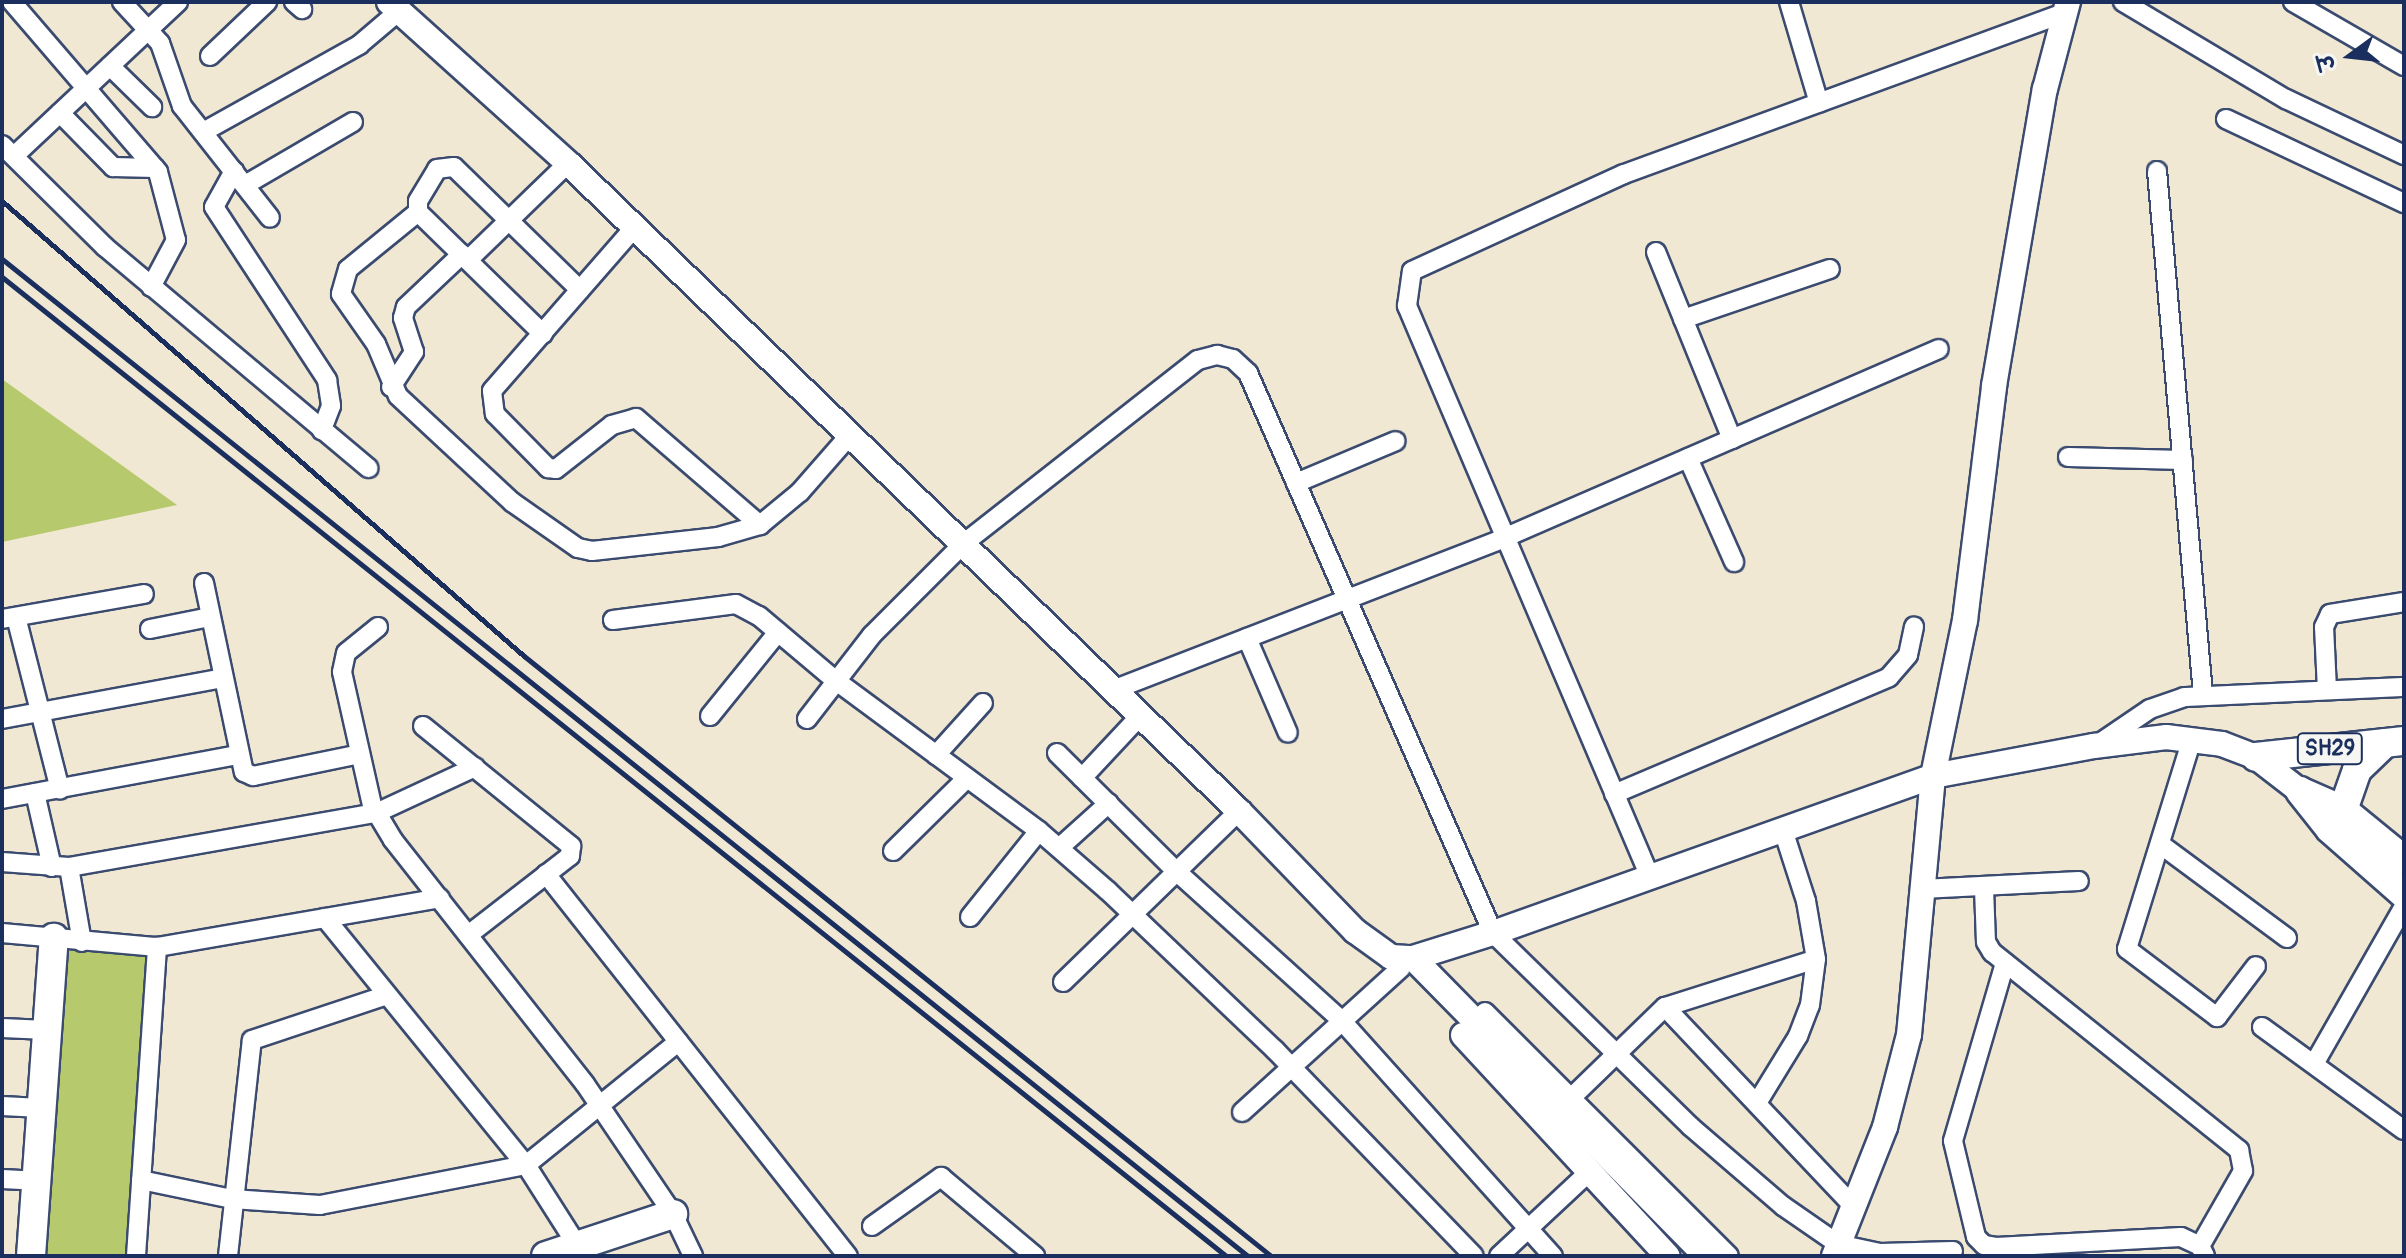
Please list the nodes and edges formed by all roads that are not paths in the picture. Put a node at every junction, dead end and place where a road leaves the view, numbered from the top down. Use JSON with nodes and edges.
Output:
{"nodes":[{"id":1,"x":12,"y":2,"type":"edge"},
{"id":2,"x":122,"y":2,"type":"edge"},
{"id":3,"x":178,"y":2,"type":"edge"},
{"id":4,"x":267,"y":2,"type":"edge"},
{"id":5,"x":1789,"y":2,"type":"edge"},
{"id":6,"x":2123,"y":2,"type":"edge"},
{"id":7,"x":2293,"y":2,"type":"edge"},
{"id":8,"x":394,"y":7,"type":"edge"},
{"id":9,"x":2065,"y":8,"type":"edge"},
{"id":10,"x":2326,"y":11,"type":"edge"},
{"id":11,"x":149,"y":31,"type":"junction"},
{"id":12,"x":210,"y":56,"type":"dead end"},
{"id":13,"x":110,"y":66,"type":"junction"},
{"id":14,"x":2404,"y":66,"type":"edge"},
{"id":15,"x":88,"y":87,"type":"junction"},
{"id":16,"x":1819,"y":103,"type":"junction"},
{"id":17,"x":152,"y":107,"type":"dead end"},
{"id":18,"x":60,"y":113,"type":"junction"},
{"id":19,"x":2226,"y":119,"type":"dead end"},
{"id":20,"x":353,"y":122,"type":"dead end"},
{"id":21,"x":203,"y":132,"type":"junction"},
{"id":22,"x":8,"y":150,"type":"edge"},
{"id":23,"x":2404,"y":155,"type":"edge"},
{"id":24,"x":568,"y":163,"type":"junction"},
{"id":25,"x":155,"y":168,"type":"junction"},
{"id":26,"x":2157,"y":171,"type":"dead end"},
{"id":27,"x":239,"y":178,"type":"junction"},
{"id":28,"x":2404,"y":203,"type":"edge"},
{"id":29,"x":418,"y":212,"type":"junction"},
{"id":30,"x":270,"y":218,"type":"dead end"},
{"id":31,"x":508,"y":221,"type":"junction"},
{"id":32,"x":634,"y":228,"type":"junction"},
{"id":33,"x":1656,"y":252,"type":"dead end"},
{"id":34,"x":465,"y":257,"type":"junction"},
{"id":35,"x":1830,"y":269,"type":"dead end"},
{"id":36,"x":151,"y":287,"type":"junction"},
{"id":37,"x":580,"y":290,"type":"junction"},
{"id":38,"x":1683,"y":319,"type":"junction"},
{"id":39,"x":543,"y":334,"type":"junction"},
{"id":40,"x":1939,"y":349,"type":"dead end"},
{"id":41,"x":391,"y":387,"type":"junction"},
{"id":42,"x":322,"y":430,"type":"junction"},
{"id":43,"x":849,"y":436,"type":"junction"},
{"id":44,"x":1732,"y":439,"type":"junction"},
{"id":45,"x":1396,"y":441,"type":"dead end"},
{"id":46,"x":2068,"y":457,"type":"dead end"},
{"id":47,"x":1688,"y":458,"type":"junction"},
{"id":48,"x":2183,"y":460,"type":"junction"},
{"id":49,"x":368,"y":468,"type":"dead end"},
{"id":50,"x":1296,"y":483,"type":"junction"},
{"id":51,"x":760,"y":525,"type":"junction"},
{"id":52,"x":1504,"y":538,"type":"junction"},
{"id":53,"x":963,"y":544,"type":"junction"},
{"id":54,"x":1734,"y":562,"type":"dead end"},
{"id":55,"x":204,"y":583,"type":"dead end"},
{"id":56,"x":144,"y":594,"type":"dead end"},
{"id":57,"x":1347,"y":599,"type":"junction"},
{"id":58,"x":2404,"y":602,"type":"edge"},
{"id":59,"x":210,"y":617,"type":"junction"},
{"id":60,"x":9,"y":618,"type":"edge"},
{"id":61,"x":613,"y":620,"type":"dead end"},
{"id":62,"x":378,"y":627,"type":"dead end"},
{"id":63,"x":1914,"y":627,"type":"dead end"},
{"id":64,"x":150,"y":629,"type":"dead end"},
{"id":65,"x":778,"y":632,"type":"junction"},
{"id":66,"x":1247,"y":638,"type":"junction"},
{"id":67,"x":223,"y":678,"type":"junction"},
{"id":68,"x":835,"y":680,"type":"junction"},
{"id":69,"x":2404,"y":687,"type":"edge"},
{"id":70,"x":1113,"y":690,"type":"junction"},
{"id":71,"x":2327,"y":690,"type":"junction"},
{"id":72,"x":2203,"y":695,"type":"junction"},
{"id":73,"x":983,"y":703,"type":"dead end"},
{"id":74,"x":40,"y":712,"type":"junction"},
{"id":75,"x":710,"y":716,"type":"dead end"},
{"id":76,"x":1140,"y":716,"type":"junction"},
{"id":77,"x":2,"y":719,"type":"edge"},
{"id":78,"x":807,"y":719,"type":"dead end"},
{"id":79,"x":423,"y":726,"type":"dead end"},
{"id":80,"x":1288,"y":733,"type":"dead end"},
{"id":81,"x":2192,"y":739,"type":"junction"},
{"id":82,"x":2394,"y":742,"type":"edge"},
{"id":83,"x":2094,"y":746,"type":"junction"},
{"id":84,"x":1057,"y":753,"type":"dead end"},
{"id":85,"x":360,"y":754,"type":"junction"},
{"id":86,"x":238,"y":755,"type":"junction"},
{"id":87,"x":936,"y":755,"type":"junction"},
{"id":88,"x":2256,"y":757,"type":"junction"},
{"id":89,"x":475,"y":767,"type":"junction"},
{"id":90,"x":1933,"y":776,"type":"junction"},
{"id":91,"x":967,"y":778,"type":"junction"},
{"id":92,"x":1082,"y":778,"type":"junction"},
{"id":93,"x":60,"y":789,"type":"junction"},
{"id":94,"x":2300,"y":791,"type":"junction"},
{"id":95,"x":35,"y":793,"type":"junction"},
{"id":96,"x":1614,"y":794,"type":"junction"},
{"id":97,"x":2,"y":799,"type":"edge"},
{"id":98,"x":1109,"y":803,"type":"junction"},
{"id":99,"x":2343,"y":810,"type":"junction"},
{"id":100,"x":1239,"y":811,"type":"junction"},
{"id":101,"x":376,"y":813,"type":"junction"},
{"id":102,"x":1783,"y":830,"type":"junction"},
{"id":103,"x":1039,"y":831,"type":"junction"},
{"id":104,"x":2160,"y":844,"type":"junction"},
{"id":105,"x":1059,"y":848,"type":"junction"},
{"id":106,"x":893,"y":851,"type":"dead end"},
{"id":107,"x":2404,"y":860,"type":"edge"},
{"id":108,"x":2,"y":862,"type":"edge"},
{"id":109,"x":61,"y":867,"type":"junction"},
{"id":110,"x":1175,"y":870,"type":"junction"},
{"id":111,"x":546,"y":874,"type":"junction"},
{"id":112,"x":1650,"y":877,"type":"junction"},
{"id":113,"x":2079,"y":881,"type":"dead end"},
{"id":114,"x":1984,"y":888,"type":"junction"},
{"id":115,"x":1922,"y":889,"type":"junction"},
{"id":116,"x":2404,"y":894,"type":"edge"},
{"id":117,"x":440,"y":898,"type":"junction"},
{"id":118,"x":2404,"y":906,"type":"edge"},
{"id":119,"x":1130,"y":911,"type":"junction"},
{"id":120,"x":970,"y":917,"type":"dead end"},
{"id":121,"x":325,"y":918,"type":"junction"},
{"id":122,"x":2,"y":933,"type":"edge"},
{"id":123,"x":1493,"y":933,"type":"junction"},
{"id":124,"x":468,"y":935,"type":"junction"},
{"id":125,"x":2287,"y":938,"type":"dead end"},
{"id":126,"x":68,"y":940,"type":"junction"},
{"id":127,"x":157,"y":947,"type":"junction"},
{"id":128,"x":1816,"y":959,"type":"junction"},
{"id":129,"x":1402,"y":961,"type":"junction"},
{"id":130,"x":2005,"y":963,"type":"junction"},
{"id":131,"x":2256,"y":966,"type":"dead end"},
{"id":132,"x":1063,"y":982,"type":"dead end"},
{"id":133,"x":384,"y":996,"type":"junction"},
{"id":134,"x":1665,"y":1007,"type":"junction"},
{"id":135,"x":1485,"y":1012,"type":"dead end"},
{"id":136,"x":1342,"y":1021,"type":"junction"},
{"id":137,"x":2262,"y":1027,"type":"dead end"},
{"id":138,"x":2,"y":1028,"type":"edge"},
{"id":139,"x":47,"y":1030,"type":"junction"},
{"id":140,"x":678,"y":1042,"type":"junction"},
{"id":141,"x":1616,"y":1053,"type":"junction"},
{"id":142,"x":2314,"y":1064,"type":"junction"},
{"id":143,"x":1291,"y":1066,"type":"junction"},
{"id":144,"x":1571,"y":1098,"type":"junction"},
{"id":145,"x":1757,"y":1103,"type":"junction"},
{"id":146,"x":2,"y":1106,"type":"edge"},
{"id":147,"x":41,"y":1108,"type":"junction"},
{"id":148,"x":602,"y":1108,"type":"junction"},
{"id":149,"x":1242,"y":1112,"type":"dead end"},
{"id":150,"x":2404,"y":1129,"type":"edge"},
{"id":151,"x":526,"y":1165,"type":"junction"},
{"id":152,"x":1590,"y":1171,"type":"junction"},
{"id":153,"x":2,"y":1179,"type":"edge"},
{"id":154,"x":141,"y":1180,"type":"junction"},
{"id":155,"x":36,"y":1181,"type":"junction"},
{"id":156,"x":232,"y":1199,"type":"junction"},
{"id":157,"x":1853,"y":1206,"type":"junction"},
{"id":158,"x":673,"y":1214,"type":"junction"},
{"id":159,"x":872,"y":1226,"type":"dead end"},
{"id":160,"x":1530,"y":1228,"type":"junction"},
{"id":161,"x":1836,"y":1250,"type":"edge"},
{"id":162,"x":1953,"y":1251,"type":"dead end"},
{"id":163,"x":2202,"y":1251,"type":"edge"},
{"id":164,"x":582,"y":1252,"type":"edge"},
{"id":165,"x":1548,"y":1254,"type":"edge"},
{"id":166,"x":31,"y":1256,"type":"edge"},
{"id":167,"x":136,"y":1256,"type":"edge"},
{"id":168,"x":228,"y":1256,"type":"edge"},
{"id":169,"x":546,"y":1256,"type":"edge"},
{"id":170,"x":693,"y":1256,"type":"edge"},
{"id":171,"x":848,"y":1256,"type":"edge"},
{"id":172,"x":1035,"y":1256,"type":"edge"},
{"id":173,"x":1474,"y":1256,"type":"edge"},
{"id":174,"x":1499,"y":1256,"type":"edge"},
{"id":175,"x":1668,"y":1256,"type":"edge"},
{"id":176,"x":1706,"y":1256,"type":"edge"},
{"id":177,"x":1729,"y":1256,"type":"edge"}],
"edges":[{"from":1,"to":15,"type":"street"},
{"from":2,"to":11,"type":"street"},
{"from":3,"to":11,"type":"street"},
{"from":4,"to":12,"type":"street"},
{"from":5,"to":16,"type":"street"},
{"from":6,"to":23,"type":"street"},
{"from":7,"to":10,"type":"street"},
{"from":8,"to":21,"type":"street"},
{"from":8,"to":24,"type":"main road"},
{"from":9,"to":16,"type":"street"},
{"from":9,"to":90,"type":"main road"},
{"from":10,"to":14,"type":"street"},
{"from":11,"to":13,"type":"street"},
{"from":11,"to":21,"type":"street"},
{"from":13,"to":15,"type":"street"},
{"from":13,"to":17,"type":"street"},
{"from":15,"to":18,"type":"street"},
{"from":15,"to":25,"type":"street"},
{"from":16,"to":52,"type":"street"},
{"from":18,"to":22,"type":"street"},
{"from":18,"to":25,"type":"street"},
{"from":19,"to":28,"type":"street"},
{"from":20,"to":27,"type":"street"},
{"from":21,"to":27,"type":"street"},
{"from":22,"to":36,"type":"street"},
{"from":24,"to":31,"type":"street"},
{"from":24,"to":32,"type":"main road"},
{"from":25,"to":36,"type":"street"},
{"from":26,"to":48,"type":"street"},
{"from":27,"to":30,"type":"street"},
{"from":27,"to":42,"type":"street"},
{"from":29,"to":31,"type":"street"},
{"from":29,"to":34,"type":"street"},
{"from":29,"to":41,"type":"street"},
{"from":31,"to":34,"type":"street"},
{"from":31,"to":37,"type":"street"},
{"from":32,"to":37,"type":"street"},
{"from":32,"to":43,"type":"main road"},
{"from":33,"to":38,"type":"street"},
{"from":34,"to":39,"type":"street"},
{"from":34,"to":41,"type":"street"},
{"from":35,"to":38,"type":"street"},
{"from":36,"to":42,"type":"street"},
{"from":37,"to":39,"type":"street"},
{"from":38,"to":44,"type":"street"},
{"from":39,"to":51,"type":"street"},
{"from":40,"to":44,"type":"street"},
{"from":41,"to":51,"type":"street"},
{"from":42,"to":49,"type":"street"},
{"from":43,"to":51,"type":"street"},
{"from":43,"to":53,"type":"main road"},
{"from":44,"to":47,"type":"street"},
{"from":45,"to":50,"type":"street"},
{"from":46,"to":48,"type":"street"},
{"from":47,"to":52,"type":"street"},
{"from":47,"to":54,"type":"street"},
{"from":48,"to":72,"type":"street"},
{"from":50,"to":53,"type":"street"},
{"from":50,"to":57,"type":"street"},
{"from":52,"to":57,"type":"street"},
{"from":52,"to":96,"type":"street"},
{"from":53,"to":68,"type":"street"},
{"from":53,"to":70,"type":"main road"},
{"from":55,"to":59,"type":"street"},
{"from":56,"to":60,"type":"street"},
{"from":57,"to":66,"type":"street"},
{"from":57,"to":123,"type":"street"},
{"from":58,"to":71,"type":"street"},
{"from":59,"to":64,"type":"street"},
{"from":59,"to":67,"type":"street"},
{"from":60,"to":74,"type":"street"},
{"from":61,"to":65,"type":"street"},
{"from":62,"to":85,"type":"street"},
{"from":63,"to":96,"type":"street"},
{"from":65,"to":68,"type":"street"},
{"from":65,"to":75,"type":"street"},
{"from":66,"to":70,"type":"street"},
{"from":66,"to":80,"type":"street"},
{"from":67,"to":74,"type":"street"},
{"from":67,"to":86,"type":"street"},
{"from":68,"to":78,"type":"street"},
{"from":68,"to":87,"type":"street"},
{"from":69,"to":71,"type":"street"},
{"from":70,"to":76,"type":"main road"},
{"from":71,"to":72,"type":"street"},
{"from":72,"to":83,"type":"street"},
{"from":73,"to":87,"type":"street"},
{"from":74,"to":77,"type":"street"},
{"from":74,"to":93,"type":"street"},
{"from":76,"to":92,"type":"street"},
{"from":76,"to":100,"type":"main road"},
{"from":79,"to":89,"type":"street"},
{"from":81,"to":83,"type":"main road"},
{"from":81,"to":88,"type":"main road"},
{"from":81,"to":104,"type":"street"},
{"from":82,"to":88,"type":"main road","number":"SH29"},
{"from":82,"to":99,"type":"main road"},
{"from":83,"to":90,"type":"main road"},
{"from":84,"to":92,"type":"street"},
{"from":85,"to":86,"type":"street"},
{"from":85,"to":101,"type":"street"},
{"from":86,"to":93,"type":"street"},
{"from":87,"to":91,"type":"street"},
{"from":88,"to":94,"type":"main road"},
{"from":89,"to":101,"type":"street"},
{"from":89,"to":111,"type":"street"},
{"from":90,"to":102,"type":"main road"},
{"from":90,"to":115,"type":"main road"},
{"from":91,"to":103,"type":"street"},
{"from":91,"to":106,"type":"street"},
{"from":92,"to":98,"type":"street"},
{"from":93,"to":95,"type":"street"},
{"from":94,"to":99,"type":"main road"},
{"from":94,"to":116,"type":"main road"},
{"from":95,"to":97,"type":"street"},
{"from":95,"to":109,"type":"street"},
{"from":96,"to":112,"type":"street"},
{"from":98,"to":105,"type":"street"},
{"from":98,"to":110,"type":"street"},
{"from":99,"to":107,"type":"main road"},
{"from":100,"to":110,"type":"street"},
{"from":100,"to":129,"type":"main road"},
{"from":101,"to":109,"type":"street"},
{"from":101,"to":117,"type":"street"},
{"from":102,"to":112,"type":"main road"},
{"from":102,"to":128,"type":"street"},
{"from":103,"to":105,"type":"street"},
{"from":103,"to":120,"type":"street"},
{"from":104,"to":125,"type":"street"},
{"from":104,"to":131,"type":"street"},
{"from":105,"to":119,"type":"street"},
{"from":108,"to":109,"type":"street"},
{"from":109,"to":126,"type":"street"},
{"from":110,"to":119,"type":"street"},
{"from":110,"to":136,"type":"street"},
{"from":111,"to":124,"type":"street"},
{"from":111,"to":140,"type":"street"},
{"from":112,"to":123,"type":"main road"},
{"from":113,"to":114,"type":"street"},
{"from":114,"to":115,"type":"street"},
{"from":114,"to":130,"type":"street"},
{"from":115,"to":157,"type":"main road"},
{"from":117,"to":121,"type":"street"},
{"from":117,"to":124,"type":"street"},
{"from":118,"to":142,"type":"street"},
{"from":119,"to":132,"type":"street"},
{"from":119,"to":143,"type":"street"},
{"from":121,"to":127,"type":"street"},
{"from":121,"to":133,"type":"street"},
{"from":122,"to":126,"type":"street"},
{"from":123,"to":129,"type":"main road"},
{"from":123,"to":141,"type":"street"},
{"from":124,"to":148,"type":"street"},
{"from":126,"to":127,"type":"street"},
{"from":126,"to":139,"type":"main road"},
{"from":127,"to":154,"type":"street"},
{"from":128,"to":134,"type":"street"},
{"from":128,"to":145,"type":"street"},
{"from":129,"to":136,"type":"street"},
{"from":129,"to":152,"type":"main road"},
{"from":129,"to":176,"type":"main road"},
{"from":130,"to":163,"type":"street"},
{"from":130,"to":163,"type":"street"},
{"from":133,"to":151,"type":"street"},
{"from":133,"to":156,"type":"street"},
{"from":134,"to":141,"type":"street"},
{"from":134,"to":145,"type":"street"},
{"from":135,"to":144,"type":"street"},
{"from":136,"to":143,"type":"street"},
{"from":136,"to":160,"type":"street"},
{"from":137,"to":142,"type":"street"},
{"from":138,"to":139,"type":"street"},
{"from":139,"to":147,"type":"main road"},
{"from":140,"to":148,"type":"street"},
{"from":140,"to":171,"type":"street"},
{"from":141,"to":144,"type":"street"},
{"from":141,"to":161,"type":"street"},
{"from":142,"to":150,"type":"street"},
{"from":143,"to":149,"type":"street"},
{"from":143,"to":173,"type":"street"},
{"from":144,"to":177,"type":"street"},
{"from":145,"to":157,"type":"street"},
{"from":146,"to":147,"type":"street"},
{"from":147,"to":155,"type":"main road"},
{"from":148,"to":151,"type":"street"},
{"from":148,"to":158,"type":"street"},
{"from":151,"to":156,"type":"street"},
{"from":151,"to":164,"type":"street"},
{"from":152,"to":160,"type":"street"},
{"from":152,"to":175,"type":"main road"},
{"from":153,"to":155,"type":"street"},
{"from":154,"to":156,"type":"street"},
{"from":154,"to":167,"type":"street"},
{"from":155,"to":166,"type":"main road"},
{"from":156,"to":168,"type":"street"},
{"from":157,"to":161,"type":"main road"},
{"from":158,"to":164,"type":"main road"},
{"from":158,"to":170,"type":"street"},
{"from":159,"to":172,"type":"street"},
{"from":160,"to":165,"type":"street"},
{"from":160,"to":174,"type":"street"},
{"from":161,"to":162,"type":"street"},
{"from":164,"to":169,"type":"main road"}]}
